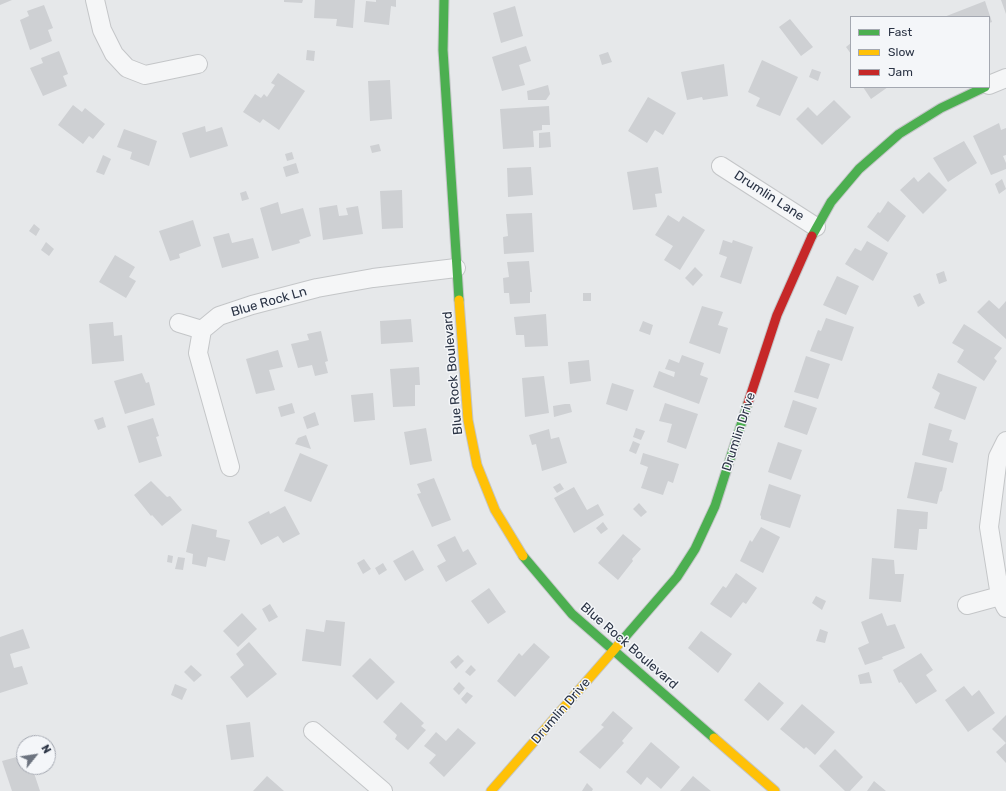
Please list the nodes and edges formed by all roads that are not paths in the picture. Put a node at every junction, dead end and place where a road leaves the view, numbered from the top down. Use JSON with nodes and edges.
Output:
{"nodes":[{"id":1,"x":95,"y":0,"type":"edge"},
{"id":2,"x":444,"y":0,"type":"edge"},
{"id":3,"x":198,"y":64,"type":"dead end"},
{"id":4,"x":1006,"y":78,"type":"edge"},
{"id":5,"x":990,"y":85,"type":"edge"},
{"id":6,"x":983,"y":88,"type":"edge"},
{"id":7,"x":721,"y":166,"type":"dead end"},
{"id":8,"x":816,"y":227,"type":"junction"},
{"id":9,"x":456,"y":268,"type":"junction"},
{"id":10,"x":179,"y":323,"type":"dead end"},
{"id":11,"x":202,"y":330,"type":"junction"},
{"id":12,"x":1006,"y":441,"type":"edge"},
{"id":13,"x":230,"y":468,"type":"dead end"},
{"id":14,"x":1003,"y":602,"type":"edge"},
{"id":15,"x":967,"y":605,"type":"dead end"},
{"id":16,"x":614,"y":650,"type":"junction"},
{"id":17,"x":313,"y":732,"type":"dead end"},
{"id":18,"x":383,"y":791,"type":"edge"},
{"id":19,"x":491,"y":791,"type":"edge"},
{"id":20,"x":775,"y":791,"type":"edge"}],
"edges":[{"from":1,"to":3,"type":"street"},
{"from":2,"to":9,"type":"street","name":"Blue Rock Boulevard"},
{"from":4,"to":5,"type":"street"},
{"from":6,"to":8,"type":"street","name":"Drumlin Drive"},
{"from":7,"to":8,"type":"street","name":"Drumlin Lane"},
{"from":8,"to":16,"type":"street","name":"Drumlin Drive"},
{"from":9,"to":11,"type":"street","name":"Blue Rock Ln"},
{"from":9,"to":16,"type":"street","name":"Blue Rock Boulevard"},
{"from":10,"to":11,"type":"street"},
{"from":11,"to":13,"type":"street"},
{"from":12,"to":14,"type":"street"},
{"from":14,"to":15,"type":"street"},
{"from":16,"to":19,"type":"street","name":"Drumlin Drive"},
{"from":16,"to":20,"type":"street","name":"Blue Rock Boulevard"},
{"from":17,"to":18,"type":"street"}]}
